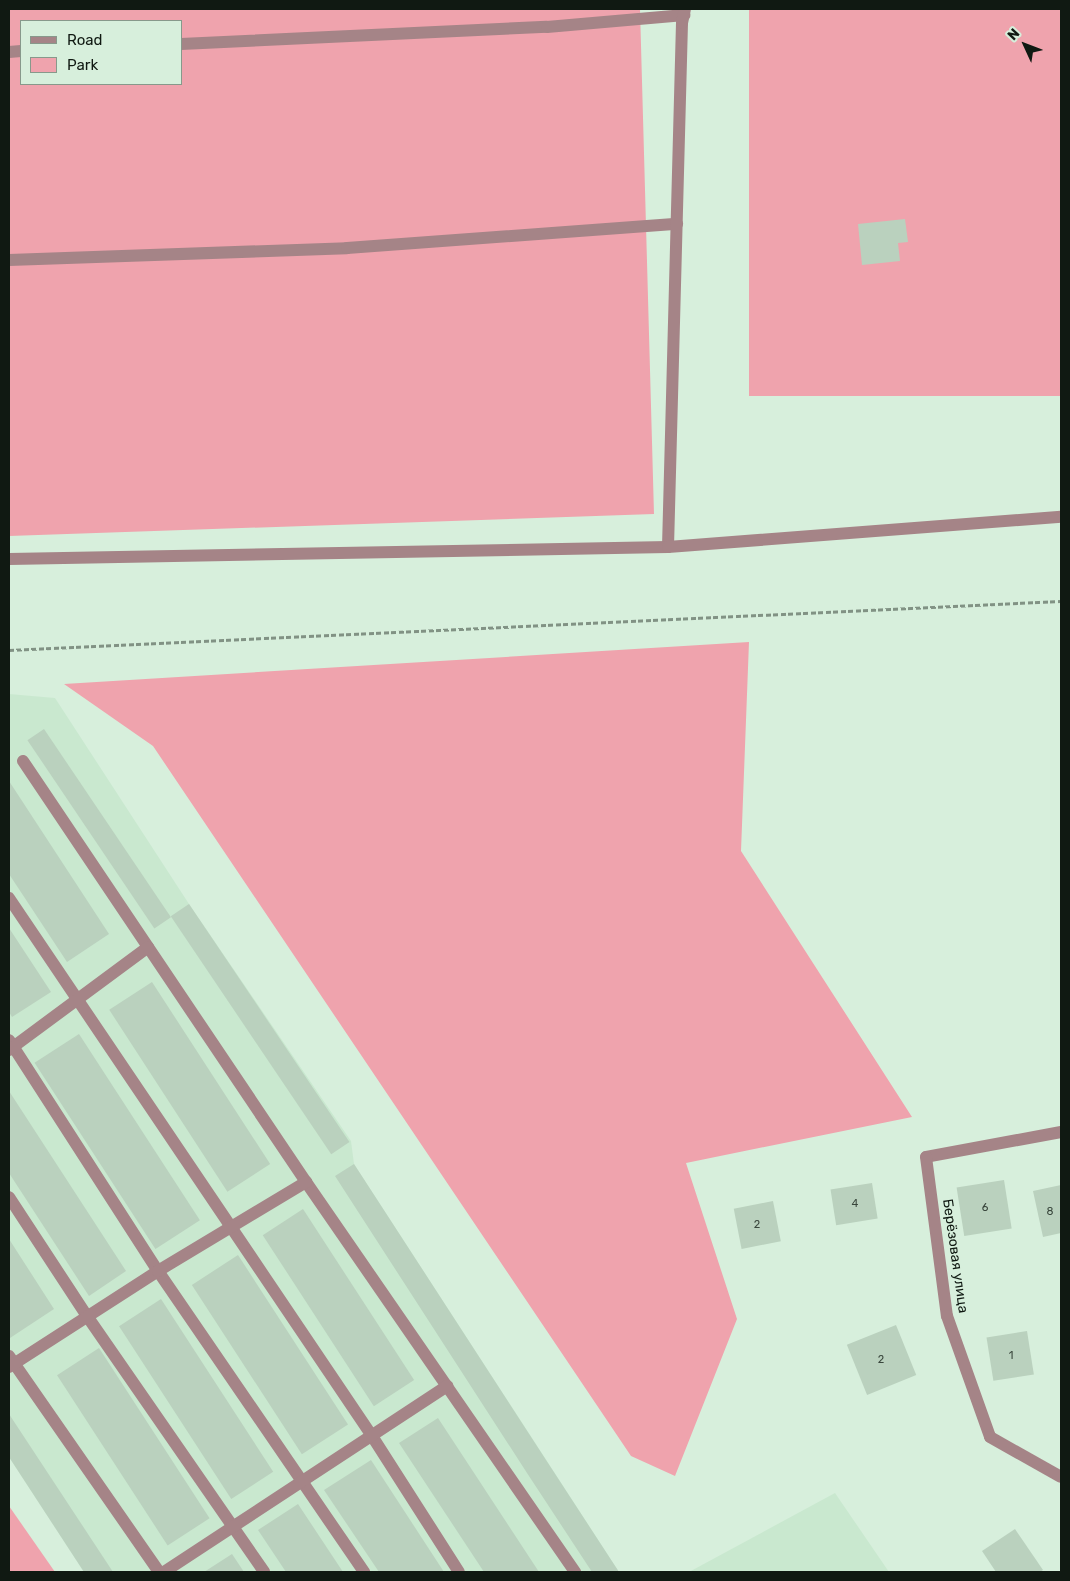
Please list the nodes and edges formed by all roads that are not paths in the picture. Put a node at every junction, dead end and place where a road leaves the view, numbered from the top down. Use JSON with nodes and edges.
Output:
{"nodes":[{"id":1,"x":685,"y":12,"type":"edge"},
{"id":2,"x":182,"y":44,"type":"edge"},
{"id":3,"x":677,"y":224,"type":"junction"},
{"id":4,"x":9,"y":260,"type":"edge"},
{"id":5,"x":1061,"y":517,"type":"edge"},
{"id":6,"x":668,"y":547,"type":"junction"},
{"id":7,"x":9,"y":559,"type":"edge"},
{"id":8,"x":23,"y":761,"type":"dead end"},
{"id":9,"x":9,"y":898,"type":"edge"},
{"id":10,"x":148,"y":947,"type":"junction"},
{"id":11,"x":76,"y":997,"type":"junction"},
{"id":12,"x":10,"y":1046,"type":"edge"},
{"id":13,"x":1061,"y":1132,"type":"edge"},
{"id":14,"x":306,"y":1182,"type":"junction"},
{"id":15,"x":9,"y":1197,"type":"edge"},
{"id":16,"x":231,"y":1228,"type":"junction"},
{"id":17,"x":158,"y":1271,"type":"junction"},
{"id":18,"x":87,"y":1316,"type":"junction"},
{"id":19,"x":11,"y":1362,"type":"edge"},
{"id":20,"x":447,"y":1386,"type":"junction"},
{"id":21,"x":372,"y":1436,"type":"junction"},
{"id":22,"x":1061,"y":1477,"type":"edge"},
{"id":23,"x":302,"y":1482,"type":"junction"},
{"id":24,"x":233,"y":1527,"type":"junction"},
{"id":25,"x":159,"y":1572,"type":"edge"},
{"id":26,"x":164,"y":1572,"type":"edge"},
{"id":27,"x":264,"y":1572,"type":"edge"},
{"id":28,"x":364,"y":1572,"type":"edge"},
{"id":29,"x":459,"y":1572,"type":"edge"},
{"id":30,"x":575,"y":1572,"type":"edge"}],
"edges":[{"from":1,"to":2,"type":"street"},
{"from":1,"to":3,"type":"street"},
{"from":3,"to":4,"type":"street"},
{"from":3,"to":6,"type":"street"},
{"from":5,"to":6,"type":"street"},
{"from":6,"to":7,"type":"street"},
{"from":8,"to":10,"type":"street"},
{"from":9,"to":11,"type":"street"},
{"from":10,"to":11,"type":"street"},
{"from":10,"to":14,"type":"street"},
{"from":11,"to":12,"type":"street"},
{"from":11,"to":16,"type":"street"},
{"from":12,"to":17,"type":"street"},
{"from":13,"to":22,"type":"street","name":"Берёзовая улица"},
{"from":14,"to":16,"type":"street"},
{"from":14,"to":20,"type":"street"},
{"from":15,"to":18,"type":"street"},
{"from":16,"to":17,"type":"street"},
{"from":16,"to":21,"type":"street"},
{"from":17,"to":18,"type":"street"},
{"from":17,"to":23,"type":"street"},
{"from":18,"to":19,"type":"street"},
{"from":18,"to":24,"type":"street"},
{"from":19,"to":25,"type":"street"},
{"from":20,"to":21,"type":"street"},
{"from":20,"to":30,"type":"street"},
{"from":21,"to":23,"type":"street"},
{"from":21,"to":29,"type":"street"},
{"from":23,"to":24,"type":"street"},
{"from":23,"to":28,"type":"street"},
{"from":24,"to":26,"type":"street"},
{"from":24,"to":27,"type":"street"}]}
